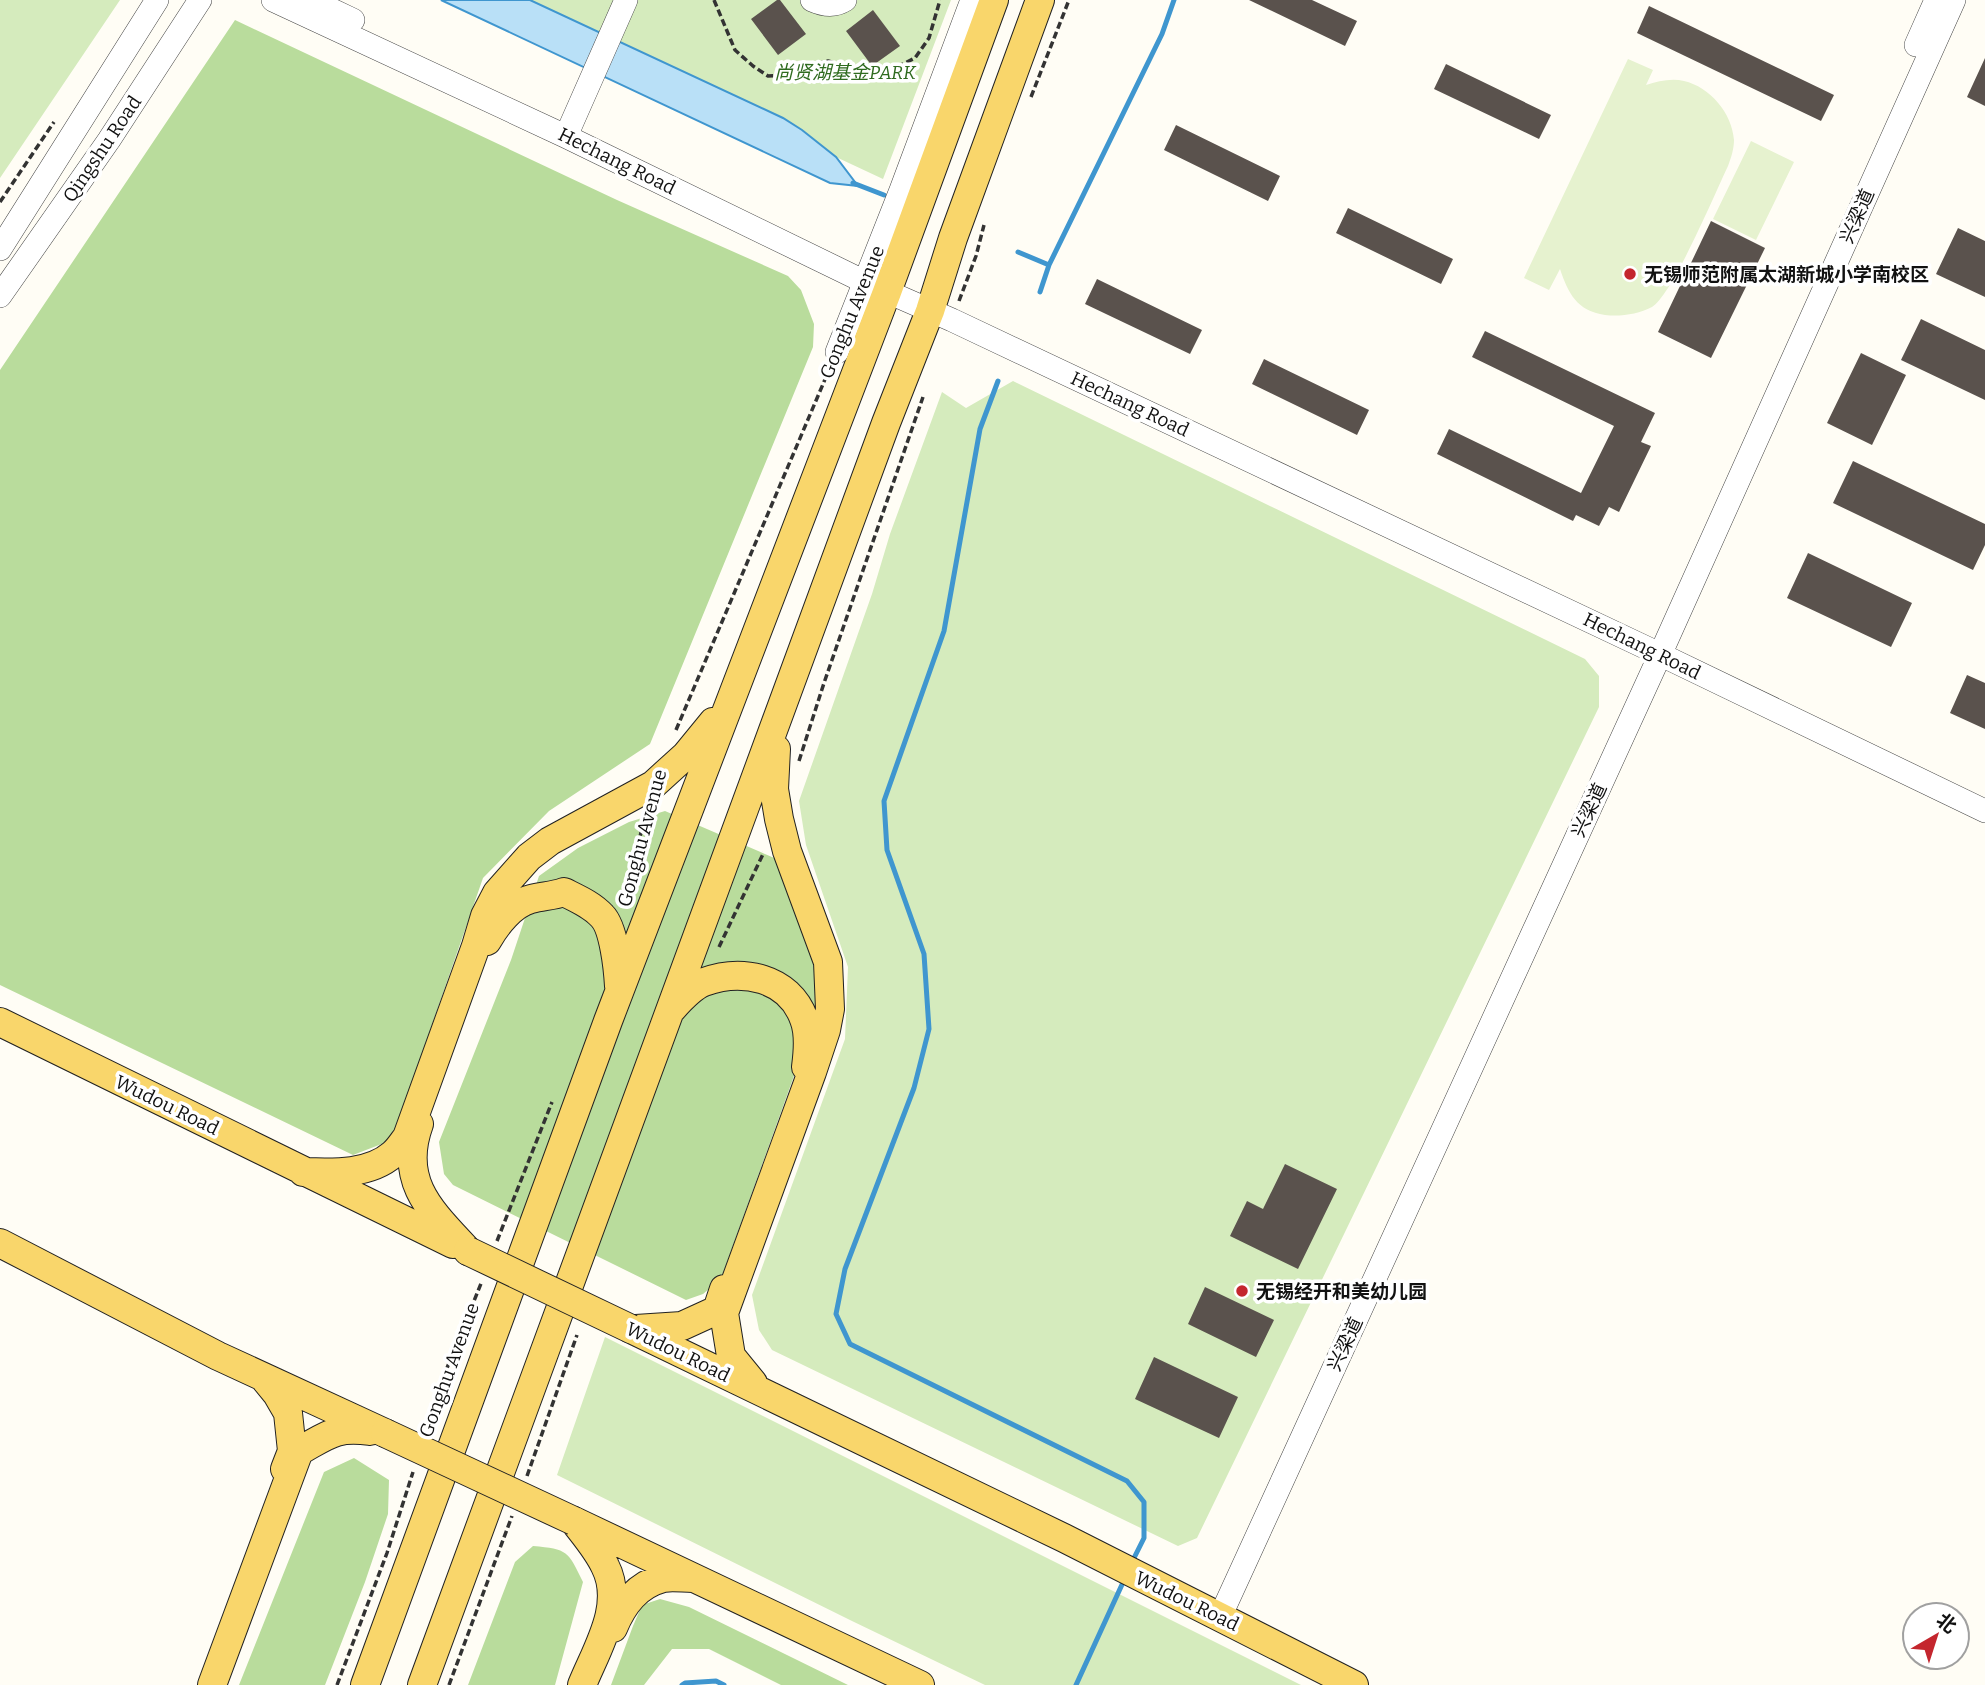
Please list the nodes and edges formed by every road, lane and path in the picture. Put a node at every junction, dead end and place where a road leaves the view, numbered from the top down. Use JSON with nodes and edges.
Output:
{"nodes":[{"id":1,"x":157,"y":0,"type":"edge"},
{"id":2,"x":200,"y":0,"type":"edge"},
{"id":3,"x":273,"y":0,"type":"edge"},
{"id":4,"x":311,"y":0,"type":"edge"},
{"id":5,"x":626,"y":0,"type":"edge"},
{"id":6,"x":714,"y":0,"type":"edge"},
{"id":7,"x":812,"y":0,"type":"edge"},
{"id":8,"x":845,"y":0,"type":"edge"},
{"id":9,"x":940,"y":0,"type":"edge"},
{"id":10,"x":972,"y":0,"type":"edge"},
{"id":11,"x":994,"y":0,"type":"edge"},
{"id":12,"x":1040,"y":0,"type":"edge"},
{"id":13,"x":1936,"y":0,"type":"edge"},
{"id":14,"x":1954,"y":0,"type":"edge"},
{"id":15,"x":570,"y":127,"type":"junction"},
{"id":16,"x":985,"y":218,"type":"dead end"},
{"id":17,"x":978,"y":248,"type":"dead end"},
{"id":18,"x":0,"y":249,"type":"edge"},
{"id":19,"x":878,"y":281,"type":"junction"},
{"id":20,"x":0,"y":296,"type":"edge"},
{"id":21,"x":932,"y":305,"type":"junction"},
{"id":22,"x":837,"y":352,"type":"joint"},
{"id":23,"x":1657,"y":649,"type":"junction"},
{"id":24,"x":732,"y":695,"type":"junction"},
{"id":25,"x":779,"y":715,"type":"junction"},
{"id":26,"x":672,"y":739,"type":"dead end"},
{"id":27,"x":653,"y":785,"type":"junction"},
{"id":28,"x":1985,"y":802,"type":"edge"},
{"id":29,"x":1985,"y":811,"type":"edge"},
{"id":30,"x":614,"y":945,"type":"junction"},
{"id":31,"x":619,"y":992,"type":"junction"},
{"id":32,"x":669,"y":1012,"type":"junction"},
{"id":33,"x":0,"y":1022,"type":"edge"},
{"id":34,"x":554,"y":1098,"type":"dead end"},
{"id":35,"x":303,"y":1172,"type":"junction"},
{"id":36,"x":0,"y":1244,"type":"edge"},
{"id":37,"x":481,"y":1251,"type":"junction"},
{"id":38,"x":483,"y":1276,"type":"dead end"},
{"id":39,"x":631,"y":1329,"type":"junction"},
{"id":40,"x":263,"y":1376,"type":"junction"},
{"id":41,"x":761,"y":1391,"type":"junction"},
{"id":42,"x":427,"y":1428,"type":"dead end"},
{"id":43,"x":385,"y":1433,"type":"junction"},
{"id":44,"x":415,"y":1465,"type":"dead end"},
{"id":45,"x":574,"y":1521,"type":"junction"},
{"id":46,"x":694,"y":1578,"type":"junction"},
{"id":47,"x":1213,"y":1614,"type":"junction"},
{"id":48,"x":205,"y":1685,"type":"edge"},
{"id":49,"x":212,"y":1685,"type":"edge"},
{"id":50,"x":337,"y":1685,"type":"edge"},
{"id":51,"x":365,"y":1685,"type":"edge"},
{"id":52,"x":422,"y":1685,"type":"edge"},
{"id":53,"x":583,"y":1685,"type":"edge"},
{"id":54,"x":590,"y":1685,"type":"edge"},
{"id":55,"x":920,"y":1685,"type":"edge"},
{"id":56,"x":1354,"y":1685,"type":"edge"}],
"edges":[{"from":1,"to":18,"type":"street","name":"Qingshu Road"},
{"from":2,"to":20,"type":"street","name":"Qingshu Road"},
{"from":3,"to":19,"type":"street","name":"Hechang Road"},
{"from":4,"to":15,"type":"street","name":"Hechang Road"},
{"from":5,"to":15,"type":"street"},
{"from":6,"to":9,"type":"path"},
{"from":7,"to":8,"type":"street"},
{"from":10,"to":19,"type":"street","name":"Gonghu Avenue"},
{"from":11,"to":19,"type":"main road","name":"Gonghu Avenue"},
{"from":12,"to":21,"type":"main road"},
{"from":13,"to":23,"type":"street","name":"兴梁道"},
{"from":14,"to":23,"type":"street","name":"兴梁道"},
{"from":15,"to":19,"type":"street","name":"Hechang Road"},
{"from":16,"to":17,"type":"path"},
{"from":19,"to":21,"type":"street","name":"Hechang Road"},
{"from":19,"to":22,"type":"street","name":"Gonghu Avenue"},
{"from":19,"to":24,"type":"main road","name":"Gonghu Avenue"},
{"from":21,"to":23,"type":"street","name":"Hechang Road"},
{"from":21,"to":25,"type":"main road"},
{"from":22,"to":26,"type":"path","name":"Gonghu Avenue"},
{"from":23,"to":28,"type":"street","name":"Hechang Road"},
{"from":23,"to":29,"type":"street","name":"Hechang Road"},
{"from":23,"to":47,"type":"street","name":"兴梁道"},
{"from":24,"to":27,"type":"main road"},
{"from":24,"to":31,"type":"main road","name":"Gonghu Avenue"},
{"from":25,"to":32,"type":"main road"},
{"from":25,"to":41,"type":"main road"},
{"from":27,"to":30,"type":"path","name":"Gonghu Avenue"},
{"from":27,"to":35,"type":"main road"},
{"from":30,"to":31,"type":"main road"},
{"from":30,"to":37,"type":"main road"},
{"from":31,"to":51,"type":"main road","name":"Gonghu Avenue"},
{"from":32,"to":39,"type":"main road"},
{"from":32,"to":52,"type":"main road"},
{"from":33,"to":35,"type":"main road","name":"Wudou Road"},
{"from":34,"to":37,"type":"path"},
{"from":35,"to":37,"type":"main road","name":"Wudou Road"},
{"from":36,"to":40,"type":"main road"},
{"from":37,"to":39,"type":"main road","name":"Wudou Road","bridge":true},
{"from":38,"to":42,"type":"path","name":"Gonghu Avenue"},
{"from":39,"to":41,"type":"main road","name":"Wudou Road"},
{"from":40,"to":43,"type":"main road"},
{"from":40,"to":48,"type":"main road"},
{"from":41,"to":47,"type":"main road","name":"Wudou Road"},
{"from":43,"to":45,"type":"main road","bridge":true},
{"from":43,"to":49,"type":"main road"},
{"from":44,"to":50,"type":"path"},
{"from":45,"to":46,"type":"main road"},
{"from":45,"to":53,"type":"main road"},
{"from":46,"to":54,"type":"main road"},
{"from":46,"to":55,"type":"main road"},
{"from":47,"to":56,"type":"main road","name":"Wudou Road"}]}
